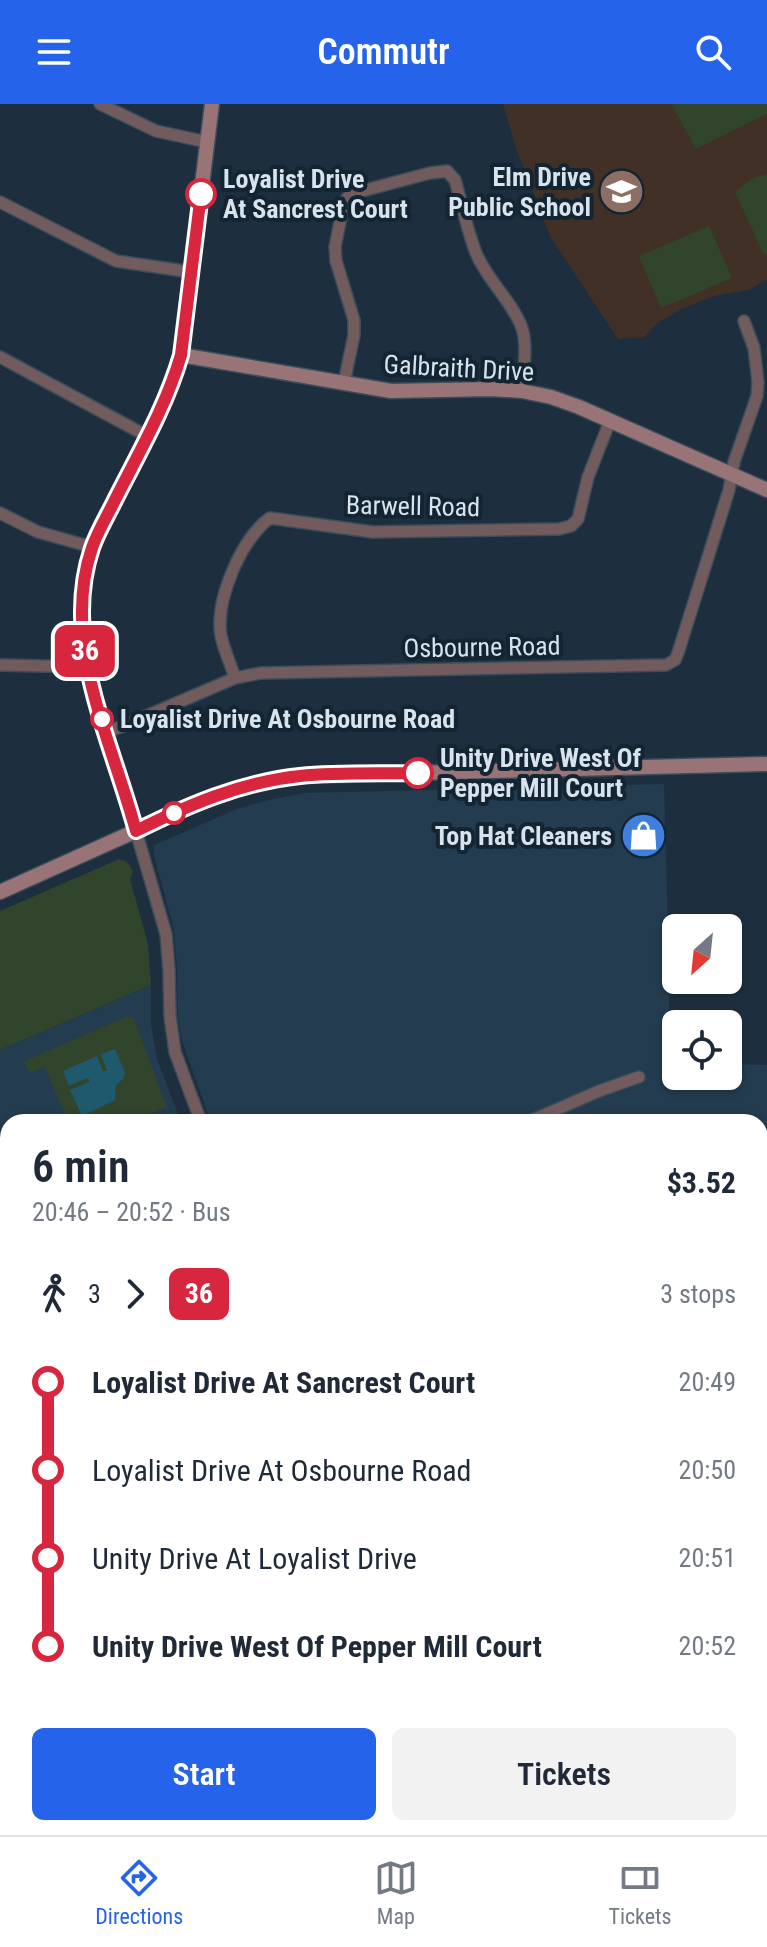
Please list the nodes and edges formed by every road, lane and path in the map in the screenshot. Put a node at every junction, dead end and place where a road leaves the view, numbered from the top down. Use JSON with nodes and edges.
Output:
{"nodes":[{"id":1,"x":100,"y":104,"type":"edge"},
{"id":2,"x":212,"y":104,"type":"edge"},
{"id":3,"x":207,"y":142,"type":"junction"},
{"id":4,"x":0,"y":202,"type":"edge"},
{"id":5,"x":191,"y":272,"type":"junction"},
{"id":6,"x":744,"y":321,"type":"dead end"},
{"id":7,"x":181,"y":355,"type":"junction"},
{"id":8,"x":0,"y":357,"type":"edge"},
{"id":9,"x":344,"y":383,"type":"junction"},
{"id":10,"x":522,"y":391,"type":"junction"},
{"id":11,"x":610,"y":421,"type":"junction"},
{"id":12,"x":147,"y":436,"type":"junction"},
{"id":13,"x":732,"y":474,"type":"junction"},
{"id":14,"x":767,"y":490,"type":"edge"},
{"id":15,"x":0,"y":513,"type":"edge"},
{"id":16,"x":92,"y":547,"type":"junction"},
{"id":17,"x":0,"y":665,"type":"edge"},
{"id":18,"x":86,"y":667,"type":"junction"},
{"id":19,"x":235,"y":678,"type":"junction"},
{"id":20,"x":106,"y":732,"type":"junction"},
{"id":21,"x":767,"y":764,"type":"edge"},
{"id":22,"x":136,"y":831,"type":"junction"},
{"id":23,"x":0,"y":892,"type":"edge"},
{"id":24,"x":639,"y":1077,"type":"dead end"},
{"id":25,"x":198,"y":1114,"type":"edge"},
{"id":26,"x":546,"y":1114,"type":"edge"}],
"edges":[{"from":1,"to":3,"type":"street"},
{"from":2,"to":3,"type":"street"},
{"from":3,"to":5,"type":"street"},
{"from":4,"to":5,"type":"street"},
{"from":5,"to":7,"type":"street"},
{"from":6,"to":13,"type":"street","name":"Osbourne Road"},
{"from":7,"to":9,"type":"street","name":"Galbraith Drive"},
{"from":7,"to":12,"type":"street"},
{"from":8,"to":12,"type":"street"},
{"from":9,"to":10,"type":"street","name":"Galbraith Drive"},
{"from":9,"to":10,"type":"street"},
{"from":10,"to":11,"type":"street","name":"Galbraith Drive"},
{"from":11,"to":13,"type":"street","name":"Galbraith Drive"},
{"from":11,"to":19,"type":"street","name":"Barwell Road"},
{"from":12,"to":16,"type":"street"},
{"from":13,"to":14,"type":"street","name":"Galbraith Drive"},
{"from":13,"to":19,"type":"street","name":"Osbourne Road"},
{"from":15,"to":16,"type":"street"},
{"from":16,"to":18,"type":"street"},
{"from":17,"to":18,"type":"street"},
{"from":18,"to":20,"type":"street"},
{"from":19,"to":20,"type":"street","name":"Osbourne Road"},
{"from":20,"to":22,"type":"street"},
{"from":21,"to":22,"type":"street"},
{"from":22,"to":23,"type":"street"},
{"from":22,"to":25,"type":"street"},
{"from":24,"to":26,"type":"street"}]}
